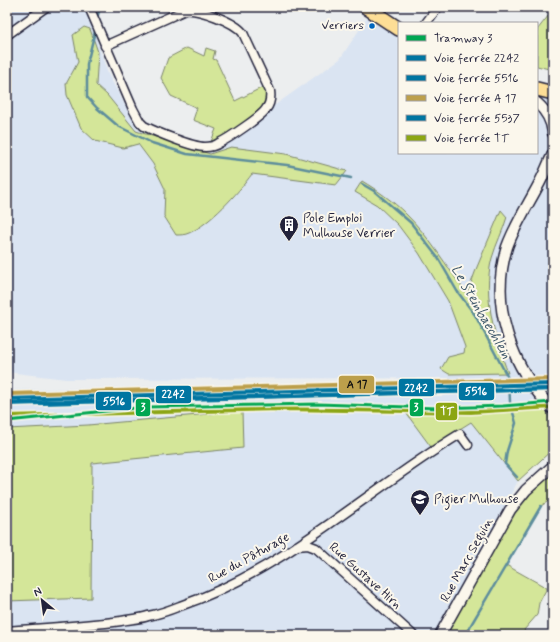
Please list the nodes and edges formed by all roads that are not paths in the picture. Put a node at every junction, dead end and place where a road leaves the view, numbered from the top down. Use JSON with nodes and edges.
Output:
{"nodes":[{"id":1,"x":46,"y":7,"type":"edge"},
{"id":2,"x":89,"y":7,"type":"edge"},
{"id":3,"x":366,"y":7,"type":"edge"},
{"id":4,"x":438,"y":7,"type":"edge"},
{"id":5,"x":427,"y":22,"type":"edge"},
{"id":6,"x":398,"y":28,"type":"edge"},
{"id":7,"x":7,"y":35,"type":"edge"},
{"id":8,"x":106,"y":46,"type":"junction"},
{"id":9,"x":538,"y":89,"type":"edge"},
{"id":10,"x":553,"y":93,"type":"edge"},
{"id":11,"x":538,"y":104,"type":"edge"},
{"id":12,"x":553,"y":133,"type":"edge"},
{"id":13,"x":553,"y":154,"type":"edge"},
{"id":14,"x":553,"y":409,"type":"edge"},
{"id":15,"x":468,"y":445,"type":"dead end"},
{"id":16,"x":553,"y":466,"type":"edge"},
{"id":17,"x":319,"y":530,"type":"junction"},
{"id":18,"x":296,"y":546,"type":"junction"},
{"id":19,"x":316,"y":548,"type":"junction"},
{"id":20,"x":7,"y":631,"type":"edge"},
{"id":21,"x":412,"y":635,"type":"edge"},
{"id":22,"x":440,"y":635,"type":"edge"}],
"edges":[{"from":1,"to":7,"type":"street"},
{"from":2,"to":8,"type":"street"},
{"from":3,"to":6,"type":"main road"},
{"from":4,"to":5,"type":"street"},
{"from":8,"to":8,"type":"street"},
{"from":9,"to":10,"type":"main road"},
{"from":11,"to":12,"type":"street"},
{"from":13,"to":14,"type":"street"},
{"from":15,"to":17,"type":"street","name":"Rue du Pâturage"},
{"from":16,"to":22,"type":"street","name":"Rue Marc Seguin"},
{"from":17,"to":18,"type":"street","name":"Rue du Pâturage"},
{"from":17,"to":19,"type":"street"},
{"from":18,"to":19,"type":"street","name":"Rue Gustave Hirn"},
{"from":18,"to":20,"type":"street","name":"Rue du Pâturage"},
{"from":19,"to":21,"type":"street","name":"Rue Gustave Hirn"}]}
